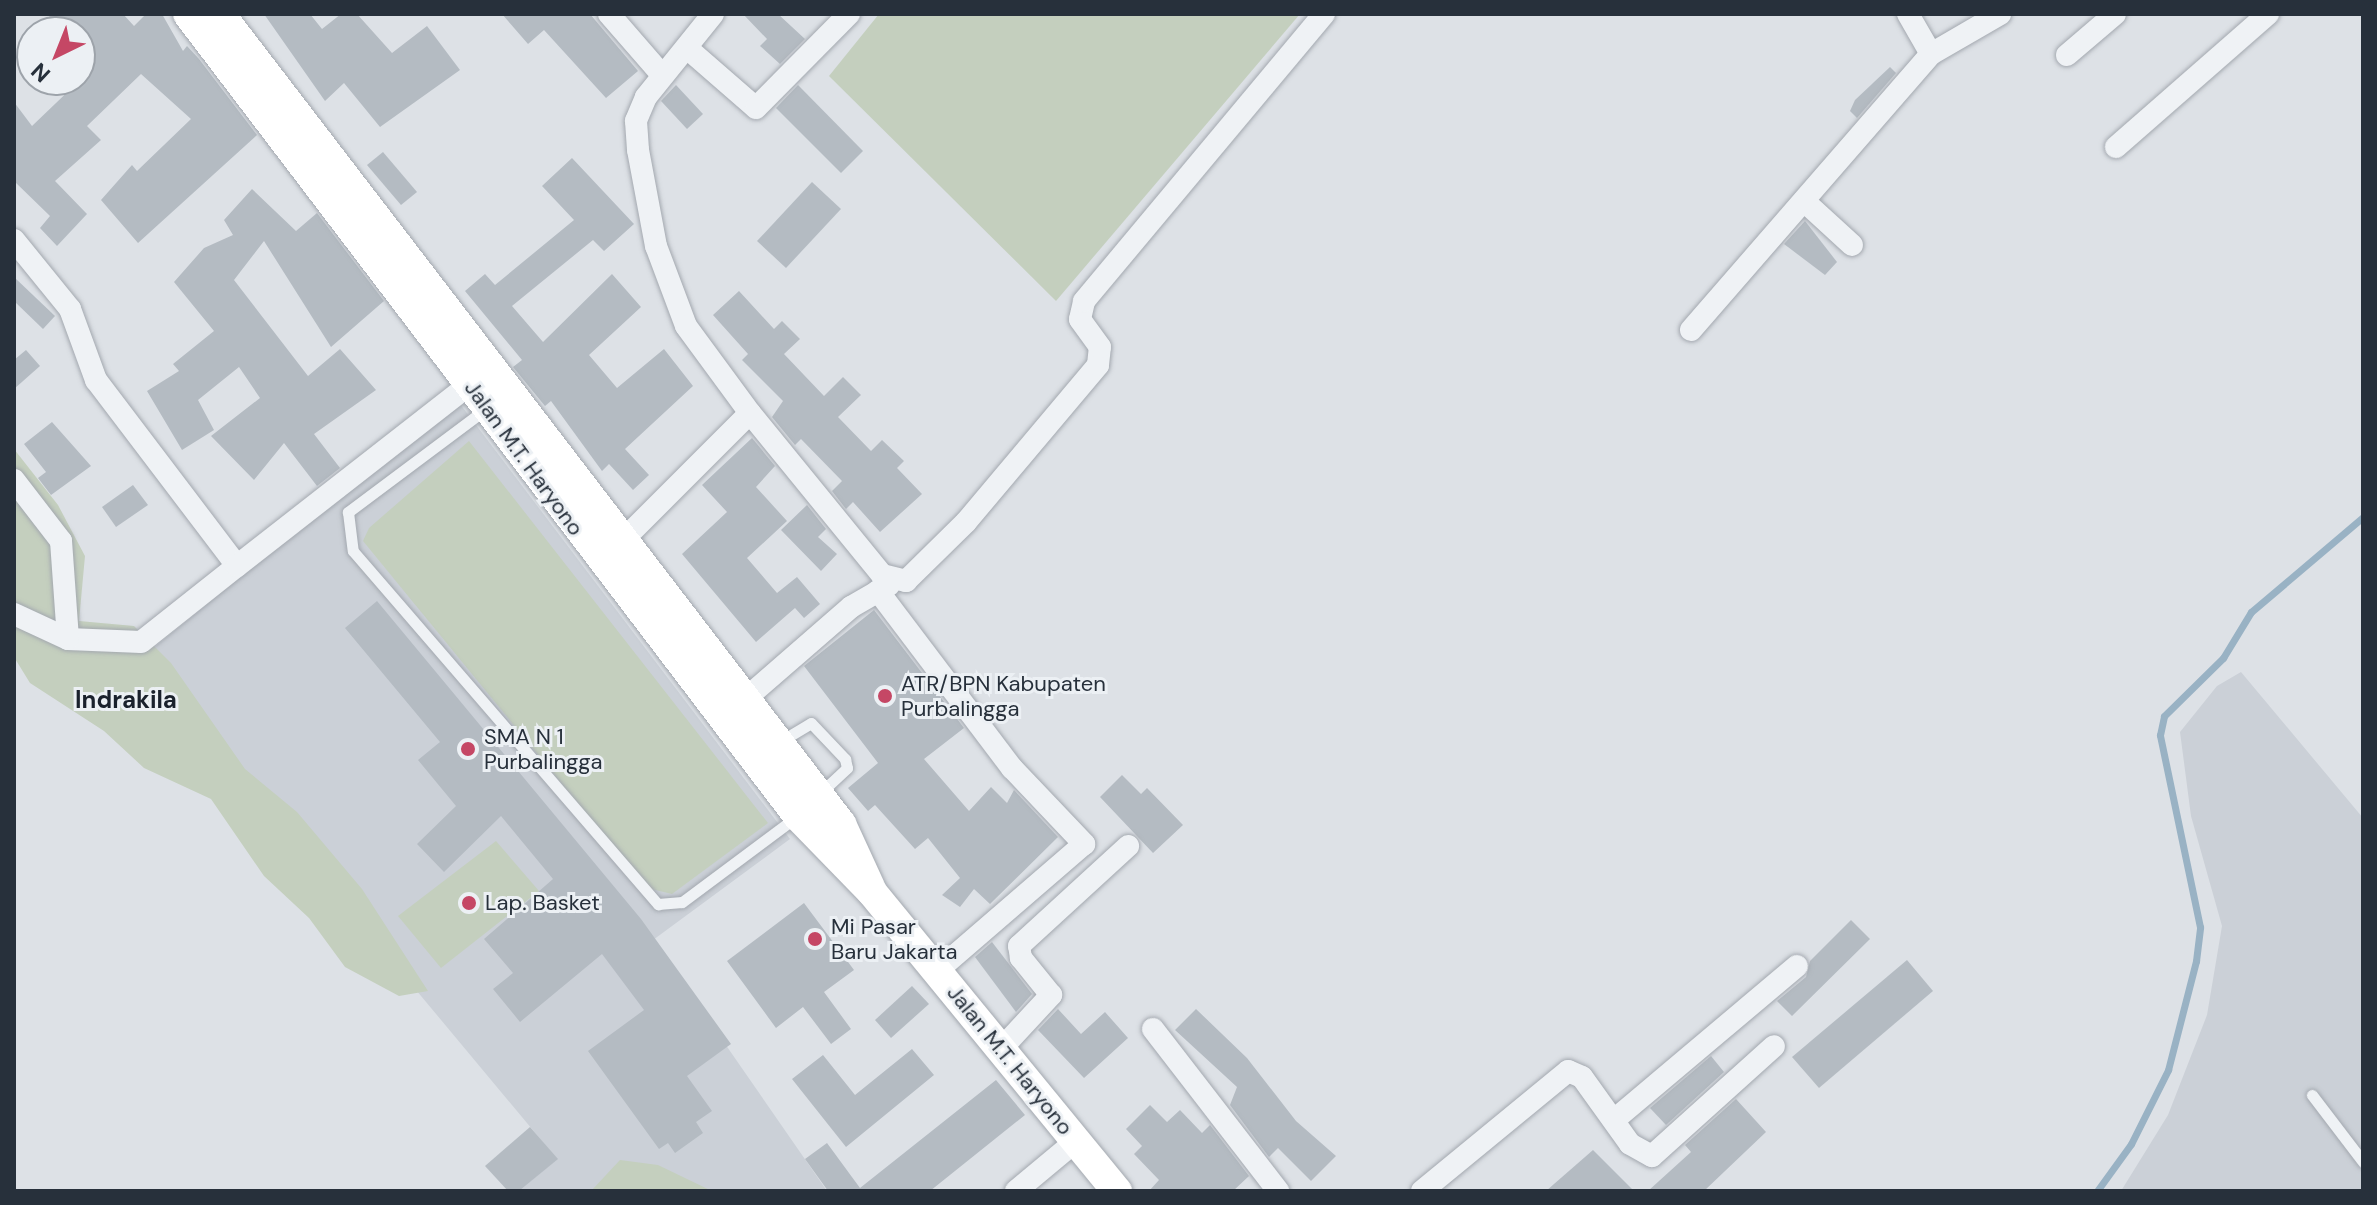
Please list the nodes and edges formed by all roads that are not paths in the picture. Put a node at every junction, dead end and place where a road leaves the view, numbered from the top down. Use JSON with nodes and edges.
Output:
{"nodes":[{"id":1,"x":188,"y":14,"type":"edge"},
{"id":2,"x":609,"y":14,"type":"edge"},
{"id":3,"x":713,"y":14,"type":"edge"},
{"id":4,"x":849,"y":14,"type":"edge"},
{"id":5,"x":1324,"y":14,"type":"edge"},
{"id":6,"x":1908,"y":14,"type":"edge"},
{"id":7,"x":2000,"y":14,"type":"edge"},
{"id":8,"x":2268,"y":14,"type":"edge"},
{"id":9,"x":225,"y":16,"type":"edge"},
{"id":10,"x":2104,"y":17,"type":"edge"},
{"id":11,"x":687,"y":48,"type":"junction"},
{"id":12,"x":1931,"y":54,"type":"junction"},
{"id":13,"x":2067,"y":55,"type":"dead end"},
{"id":14,"x":662,"y":75,"type":"junction"},
{"id":15,"x":2116,"y":147,"type":"dead end"},
{"id":16,"x":1804,"y":201,"type":"junction"},
{"id":17,"x":14,"y":240,"type":"edge"},
{"id":18,"x":1852,"y":245,"type":"dead end"},
{"id":19,"x":1691,"y":330,"type":"dead end"},
{"id":20,"x":479,"y":376,"type":"junction"},
{"id":21,"x":487,"y":408,"type":"junction"},
{"id":22,"x":750,"y":413,"type":"junction"},
{"id":23,"x":14,"y":480,"type":"edge"},
{"id":24,"x":621,"y":542,"type":"junction"},
{"id":25,"x":237,"y":566,"type":"junction"},
{"id":26,"x":886,"y":587,"type":"junction"},
{"id":27,"x":14,"y":614,"type":"edge"},
{"id":28,"x":68,"y":639,"type":"junction"},
{"id":29,"x":744,"y":700,"type":"junction"},
{"id":30,"x":777,"y":744,"type":"junction"},
{"id":31,"x":808,"y":805,"type":"junction"},
{"id":32,"x":1128,"y":846,"type":"dead end"},
{"id":33,"x":1797,"y":966,"type":"dead end"},
{"id":34,"x":937,"y":971,"type":"junction"},
{"id":35,"x":1153,"y":1029,"type":"dead end"},
{"id":36,"x":1774,"y":1046,"type":"dead end"},
{"id":37,"x":1001,"y":1049,"type":"junction"},
{"id":38,"x":2312,"y":1095,"type":"dead end"},
{"id":39,"x":1614,"y":1120,"type":"junction"},
{"id":40,"x":1076,"y":1141,"type":"junction"},
{"id":41,"x":2363,"y":1162,"type":"edge"},
{"id":42,"x":1016,"y":1191,"type":"edge"},
{"id":43,"x":1117,"y":1191,"type":"edge"},
{"id":44,"x":1278,"y":1191,"type":"edge"},
{"id":45,"x":1422,"y":1191,"type":"edge"}],
"edges":[{"from":1,"to":20,"type":"main road","name":"Jalan M.T. Haryono"},
{"from":2,"to":14,"type":"street"},
{"from":3,"to":11,"type":"street"},
{"from":4,"to":11,"type":"street"},
{"from":5,"to":26,"type":"street"},
{"from":6,"to":12,"type":"street"},
{"from":7,"to":12,"type":"street"},
{"from":8,"to":15,"type":"street"},
{"from":9,"to":20,"type":"main road","name":"Jalan M.T. Haryono"},
{"from":10,"to":13,"type":"street"},
{"from":11,"to":14,"type":"street"},
{"from":12,"to":16,"type":"street"},
{"from":14,"to":22,"type":"street"},
{"from":16,"to":18,"type":"street"},
{"from":16,"to":19,"type":"street"},
{"from":17,"to":25,"type":"street"},
{"from":20,"to":21,"type":"main road","name":"Jalan M.T. Haryono"},
{"from":20,"to":24,"type":"main road","name":"Jalan M.T. Haryono"},
{"from":20,"to":25,"type":"street"},
{"from":21,"to":31,"type":"main road","name":"Jalan M.T. Haryono"},
{"from":21,"to":31,"type":"lane"},
{"from":22,"to":24,"type":"street"},
{"from":22,"to":26,"type":"street"},
{"from":23,"to":28,"type":"street"},
{"from":24,"to":29,"type":"main road","name":"Jalan M.T. Haryono"},
{"from":25,"to":28,"type":"street"},
{"from":26,"to":29,"type":"street"},
{"from":26,"to":34,"type":"street"},
{"from":27,"to":28,"type":"street"},
{"from":29,"to":30,"type":"main road","name":"Jalan M.T. Haryono"},
{"from":30,"to":31,"type":"main road","name":"Jalan M.T. Haryono"},
{"from":30,"to":31,"type":"lane"},
{"from":31,"to":34,"type":"main road","name":"Jalan M.T. Haryono"},
{"from":32,"to":37,"type":"street"},
{"from":33,"to":39,"type":"street"},
{"from":34,"to":37,"type":"main road","name":"Jalan M.T. Haryono"},
{"from":35,"to":44,"type":"street"},
{"from":36,"to":39,"type":"street"},
{"from":37,"to":40,"type":"main road","name":"Jalan M.T. Haryono"},
{"from":38,"to":41,"type":"lane"},
{"from":39,"to":45,"type":"street"},
{"from":40,"to":42,"type":"street"},
{"from":40,"to":43,"type":"main road","name":"Jalan M.T. Haryono"}]}
